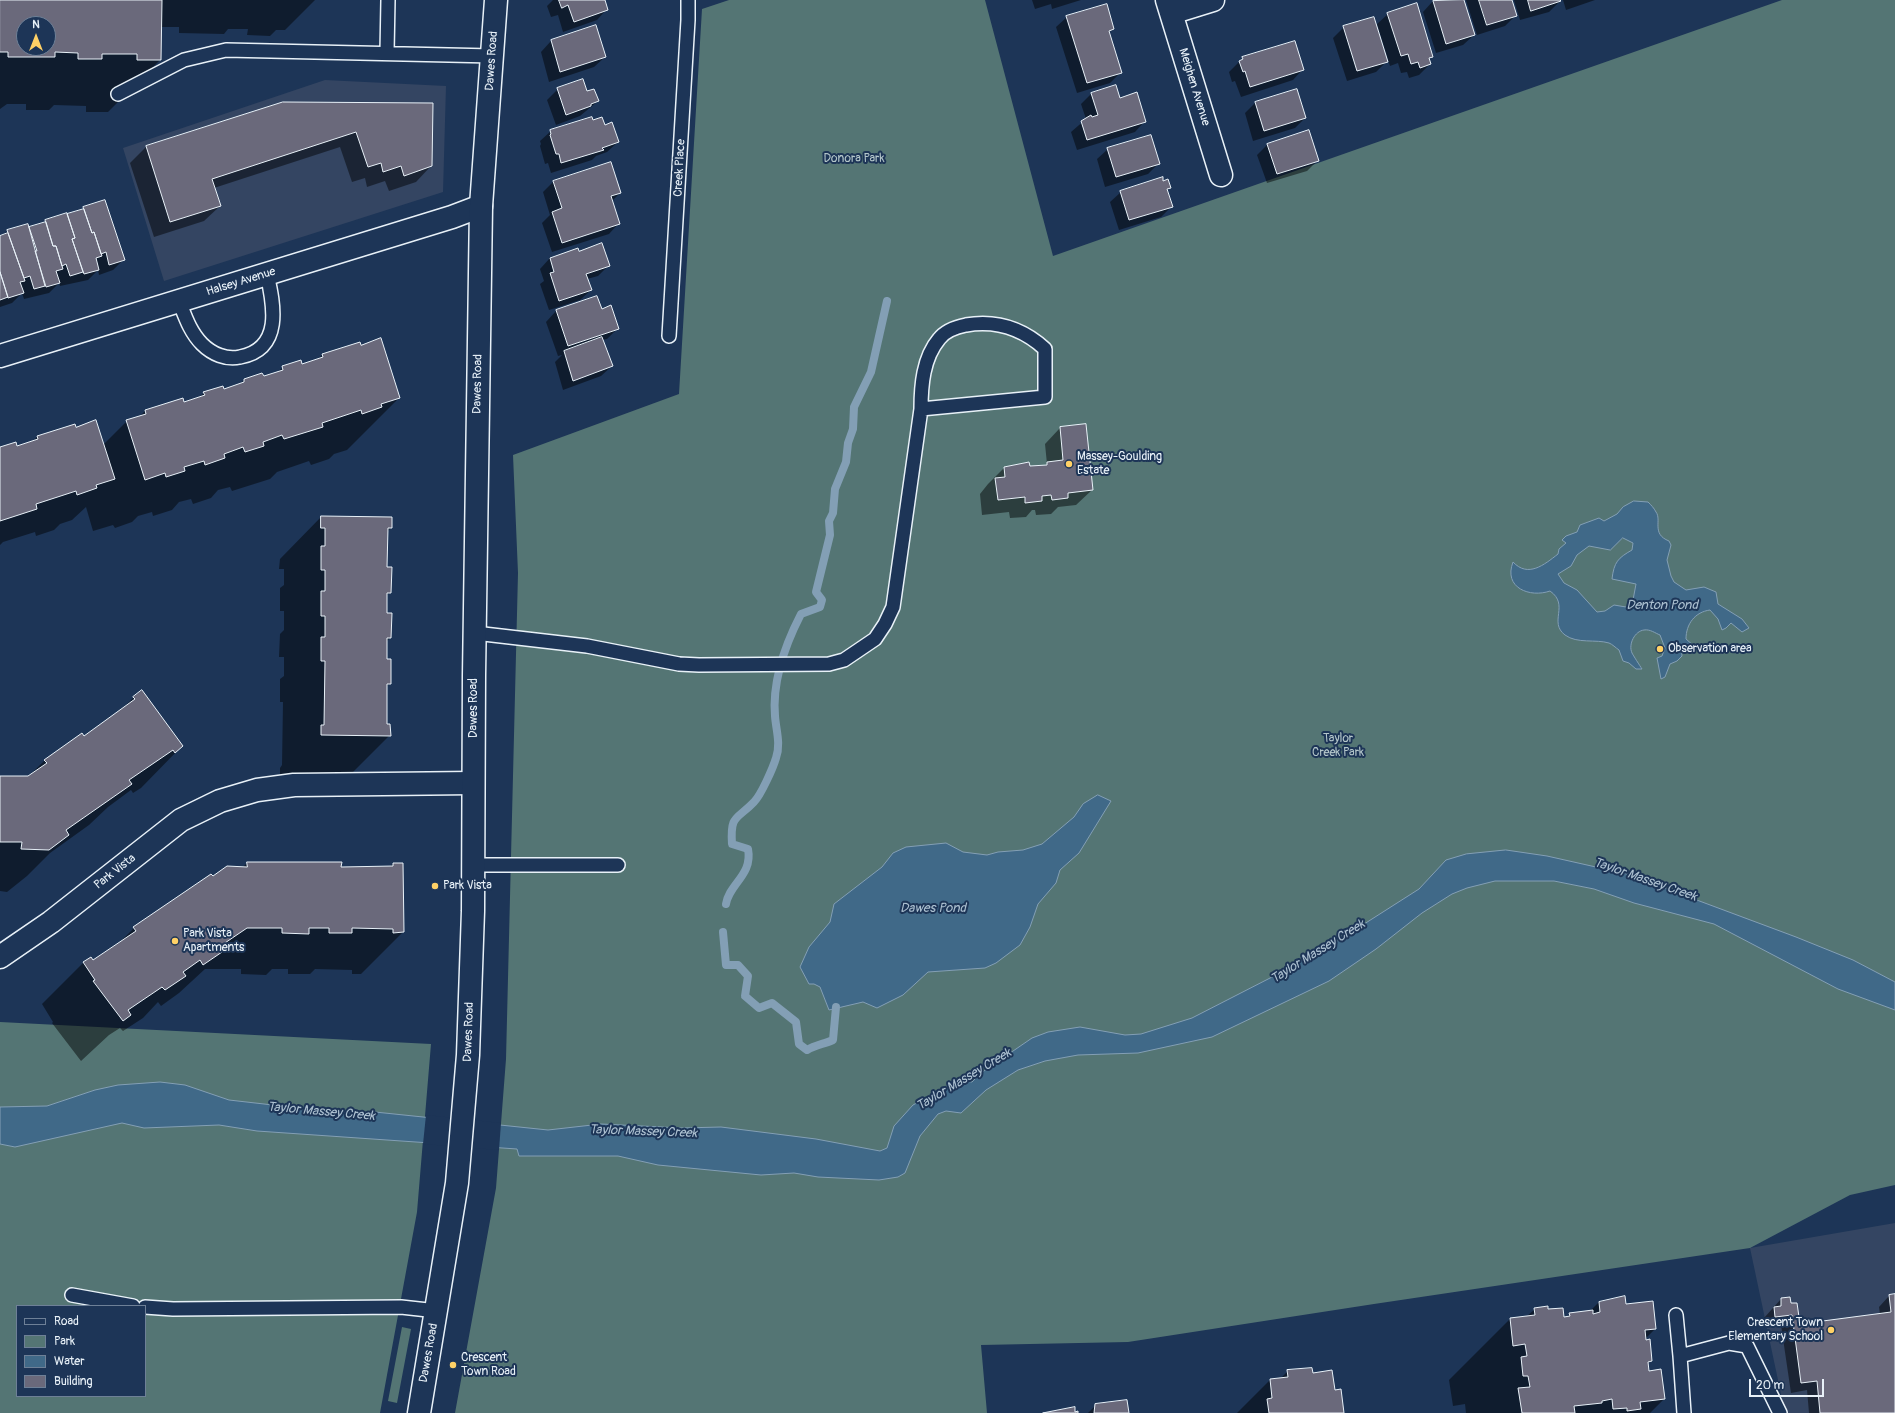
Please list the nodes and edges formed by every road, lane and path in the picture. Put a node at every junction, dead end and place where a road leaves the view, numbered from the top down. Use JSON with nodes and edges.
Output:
{"nodes":[{"id":1,"x":388,"y":0,"type":"edge"},
{"id":2,"x":496,"y":0,"type":"edge"},
{"id":3,"x":688,"y":0,"type":"edge"},
{"id":4,"x":1213,"y":0,"type":"edge"},
{"id":5,"x":1169,"y":6,"type":"edge"},
{"id":6,"x":387,"y":52,"type":"junction"},
{"id":7,"x":492,"y":56,"type":"junction"},
{"id":8,"x":118,"y":94,"type":"dead end"},
{"id":9,"x":1221,"y":175,"type":"dead end"},
{"id":10,"x":481,"y":206,"type":"junction"},
{"id":11,"x":267,"y":274,"type":"junction"},
{"id":12,"x":179,"y":301,"type":"junction"},
{"id":13,"x":669,"y":336,"type":"dead end"},
{"id":14,"x":0,"y":356,"type":"edge"},
{"id":15,"x":921,"y":409,"type":"junction"},
{"id":16,"x":475,"y":634,"type":"junction"},
{"id":17,"x":473,"y":783,"type":"junction"},
{"id":18,"x":473,"y":865,"type":"junction"},
{"id":19,"x":618,"y":866,"type":"dead end"},
{"id":20,"x":0,"y":957,"type":"edge"},
{"id":21,"x":72,"y":1295,"type":"dead end"},
{"id":22,"x":127,"y":1305,"type":"edge"},
{"id":23,"x":146,"y":1307,"type":"edge"},
{"id":24,"x":437,"y":1311,"type":"junction"},
{"id":25,"x":1676,"y":1315,"type":"dead end"},
{"id":26,"x":1680,"y":1356,"type":"junction"},
{"id":27,"x":419,"y":1413,"type":"edge"},
{"id":28,"x":1684,"y":1413,"type":"edge"},
{"id":29,"x":1780,"y":1413,"type":"edge"}],
"edges":[{"from":1,"to":6,"type":"lane"},
{"from":2,"to":7,"type":"street","name":"Dawes Road"},
{"from":3,"to":13,"type":"lane","name":"Creek Place"},
{"from":4,"to":5,"type":"street"},
{"from":5,"to":9,"type":"street","name":"Meighen Avenue"},
{"from":6,"to":7,"type":"lane"},
{"from":6,"to":8,"type":"lane"},
{"from":7,"to":10,"type":"street","name":"Dawes Road"},
{"from":10,"to":11,"type":"street","name":"Halsey Avenue"},
{"from":10,"to":16,"type":"street","name":"Dawes Road"},
{"from":11,"to":12,"type":"street","name":"Halsey Avenue"},
{"from":11,"to":12,"type":"lane"},
{"from":12,"to":14,"type":"street","name":"Halsey Avenue"},
{"from":15,"to":15,"type":"lane"},
{"from":15,"to":16,"type":"lane"},
{"from":16,"to":17,"type":"street","name":"Dawes Road"},
{"from":17,"to":18,"type":"street","name":"Dawes Road"},
{"from":17,"to":20,"type":"street","name":"Park Vista"},
{"from":18,"to":19,"type":"lane"},
{"from":18,"to":24,"type":"street","name":"Dawes Road"},
{"from":21,"to":22,"type":"lane"},
{"from":23,"to":24,"type":"lane"},
{"from":24,"to":27,"type":"street","name":"Dawes Road"},
{"from":25,"to":26,"type":"lane"},
{"from":26,"to":28,"type":"lane"},
{"from":26,"to":29,"type":"lane"}]}
